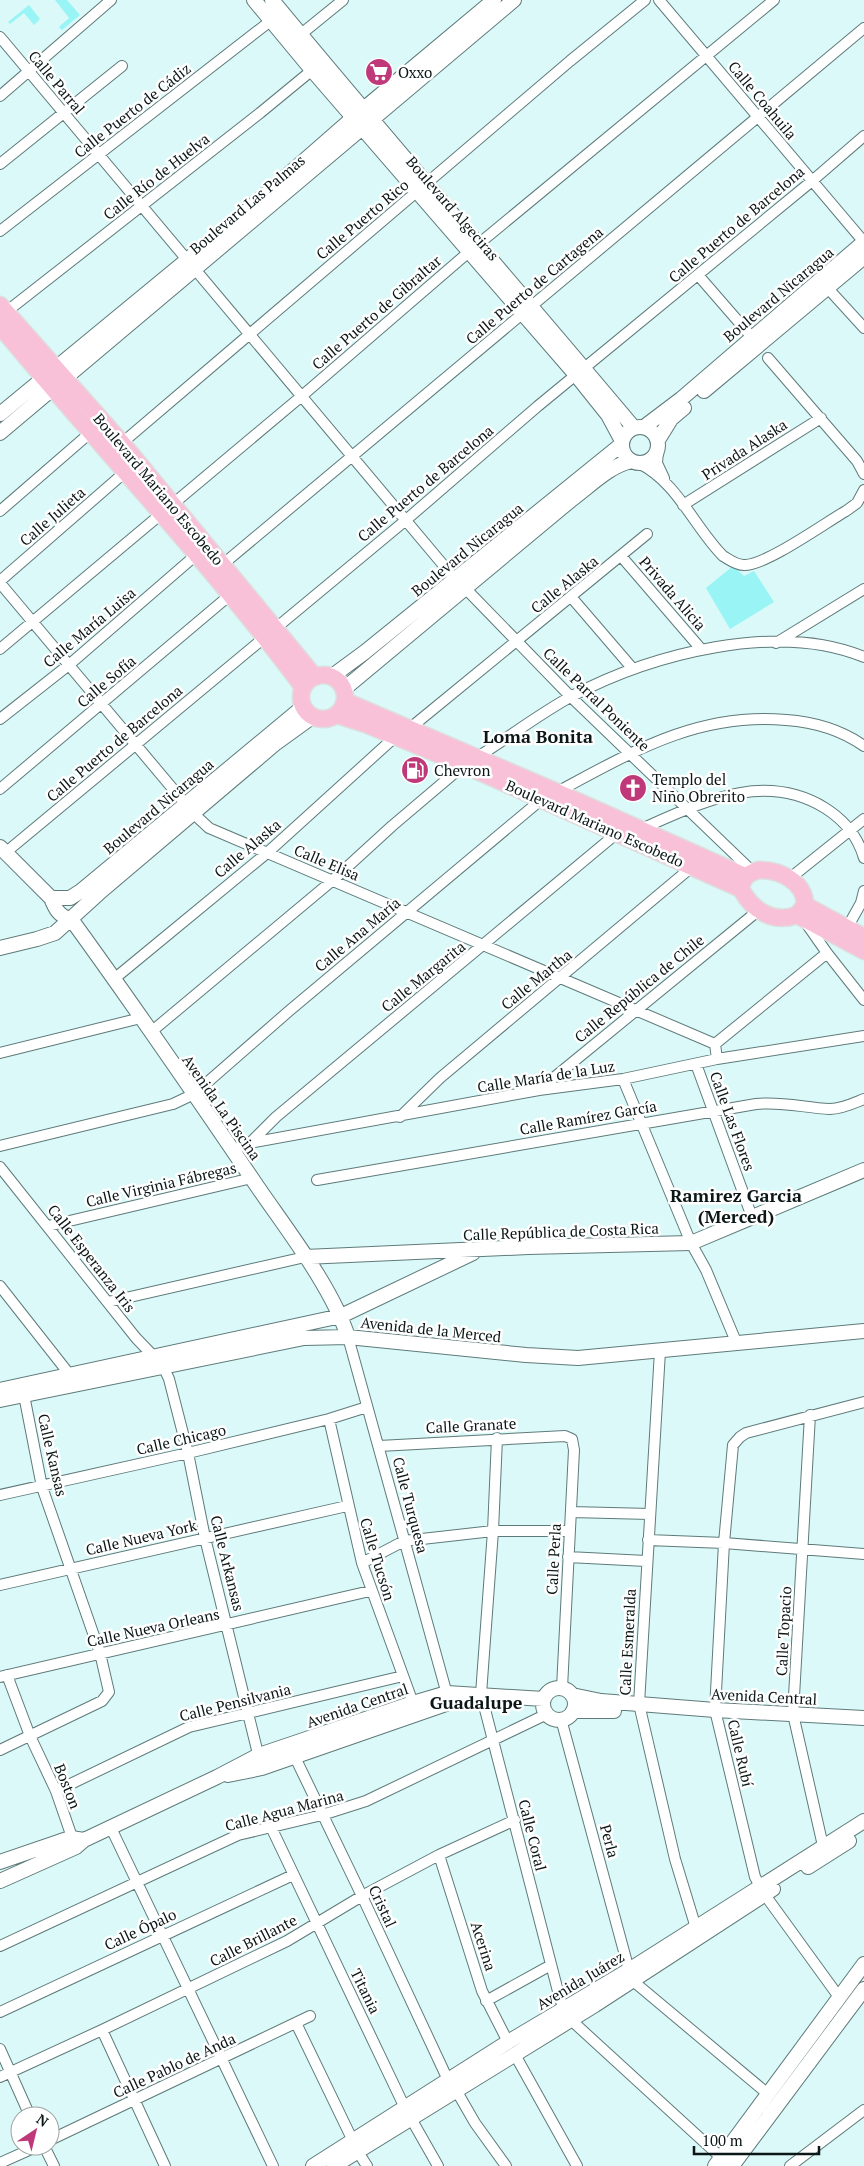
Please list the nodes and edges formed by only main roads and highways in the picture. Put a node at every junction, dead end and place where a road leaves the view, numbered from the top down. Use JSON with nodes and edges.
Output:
{"nodes":[{"id":1,"x":2,"y":314,"type":"edge"},
{"id":2,"x":54,"y":379,"type":"junction"},
{"id":3,"x":167,"y":510,"type":"junction"},
{"id":4,"x":270,"y":633,"type":"junction"},
{"id":5,"x":309,"y":682,"type":"junction"},
{"id":6,"x":342,"y":702,"type":"junction"},
{"id":7,"x":470,"y":762,"type":"junction"},
{"id":8,"x":746,"y":879,"type":"junction"},
{"id":9,"x":802,"y":913,"type":"junction"},
{"id":10,"x":864,"y":937,"type":"edge"},
{"id":11,"x":864,"y":951,"type":"edge"}],
"edges":[{"from":1,"to":2,"type":"main road","name":"Boulevard Mariano Escobedo"},
{"from":2,"to":3,"type":"main road","name":"Boulevard Mariano Escobedo"},
{"from":2,"to":3,"type":"main road","name":"Boulevard Mariano Escobedo"},
{"from":3,"to":4,"type":"main road","name":"Boulevard Mariano Escobedo"},
{"from":3,"to":4,"type":"main road","name":"Boulevard Mariano Escobedo"},
{"from":4,"to":5,"type":"main road","name":"Boulevard Mariano Escobedo"},
{"from":5,"to":6,"type":"main road"},
{"from":5,"to":6,"type":"main road"},
{"from":6,"to":7,"type":"main road","name":"Boulevard Mariano Escobedo"},
{"from":7,"to":8,"type":"main road","name":"Boulevard Mariano Escobedo"},
{"from":7,"to":8,"type":"main road","name":"Boulevard Mariano Escobedo"},
{"from":8,"to":9,"type":"main road"},
{"from":8,"to":9,"type":"main road"},
{"from":9,"to":10,"type":"main road"},
{"from":9,"to":11,"type":"main road"}]}
